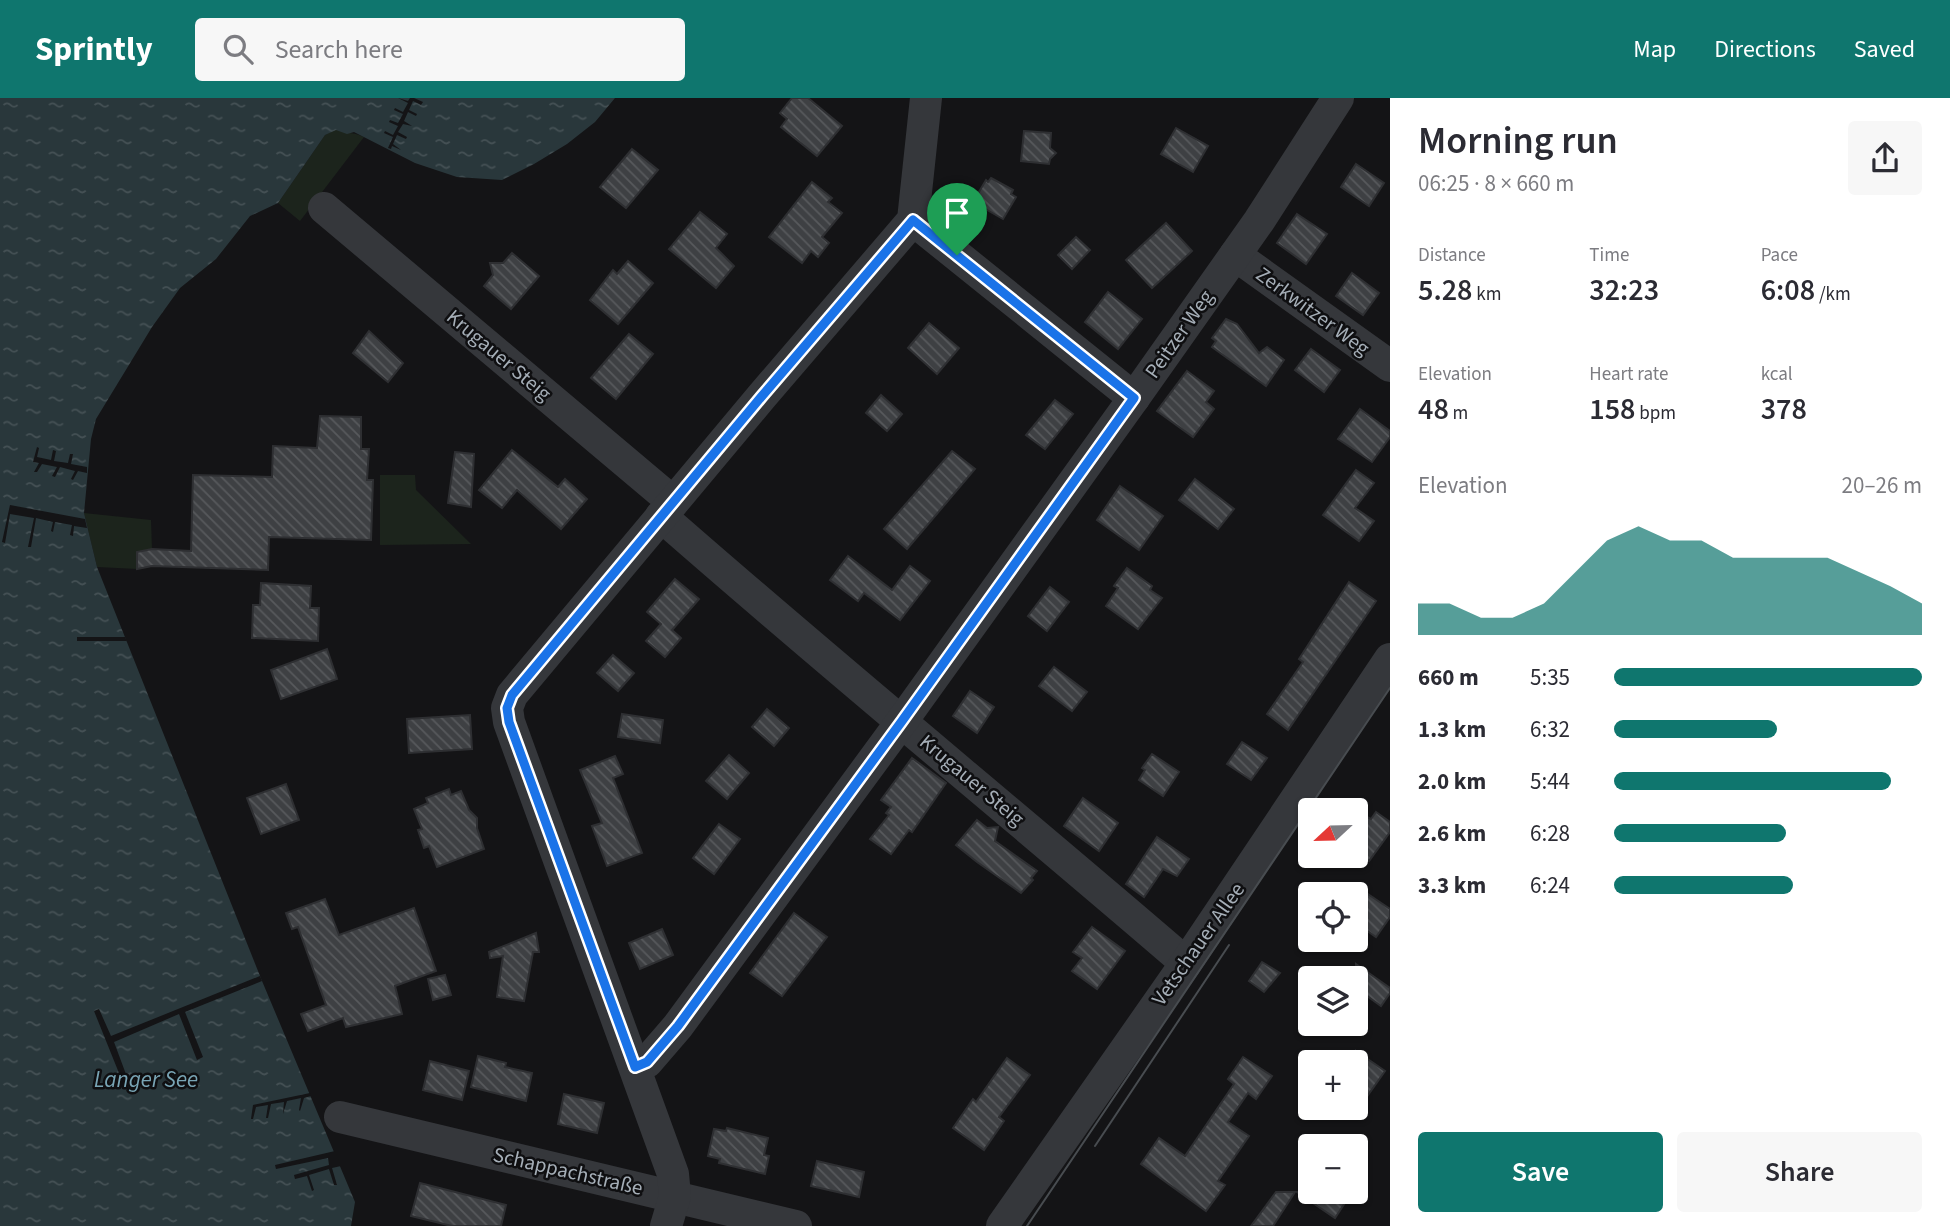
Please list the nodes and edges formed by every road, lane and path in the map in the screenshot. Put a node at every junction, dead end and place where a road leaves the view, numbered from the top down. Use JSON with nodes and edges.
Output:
{"nodes":[{"id":1,"x":926,"y":98,"type":"edge"},
{"id":2,"x":1338,"y":98,"type":"edge"},
{"id":3,"x":324,"y":208,"type":"dead end"},
{"id":4,"x":913,"y":220,"type":"junction"},
{"id":5,"x":1235,"y":255,"type":"junction"},
{"id":6,"x":1390,"y":366,"type":"edge"},
{"id":7,"x":1134,"y":398,"type":"junction"},
{"id":8,"x":667,"y":509,"type":"junction"},
{"id":9,"x":1390,"y":659,"type":"edge"},
{"id":10,"x":902,"y":721,"type":"junction"},
{"id":11,"x":1186,"y":962,"type":"junction"},
{"id":12,"x":635,"y":1067,"type":"junction"},
{"id":13,"x":340,"y":1117,"type":"dead end"},
{"id":14,"x":675,"y":1196,"type":"junction"},
{"id":15,"x":666,"y":1226,"type":"edge"},
{"id":16,"x":796,"y":1226,"type":"edge"},
{"id":17,"x":1002,"y":1226,"type":"edge"}],
"edges":[{"from":1,"to":4,"type":"street"},
{"from":2,"to":5,"type":"street","name":"Peitzer Weg"},
{"from":3,"to":8,"type":"street","name":"Krugauer Steig"},
{"from":4,"to":7,"type":"street"},
{"from":4,"to":8,"type":"street"},
{"from":5,"to":6,"type":"street","name":"Zerkwitzer Weg"},
{"from":5,"to":7,"type":"street","name":"Peitzer Weg"},
{"from":7,"to":10,"type":"street","name":"Peitzer Weg"},
{"from":8,"to":10,"type":"street","name":"Krugauer Steig"},
{"from":8,"to":12,"type":"street"},
{"from":9,"to":11,"type":"street","name":"Vetschauer Allee"},
{"from":10,"to":11,"type":"street","name":"Krugauer Steig"},
{"from":10,"to":12,"type":"street","name":"Peitzer Weg"},
{"from":11,"to":17,"type":"street","name":"Vetschauer Allee"},
{"from":12,"to":14,"type":"street"},
{"from":13,"to":14,"type":"street","name":"Schappachstraße"},
{"from":14,"to":15,"type":"street"},
{"from":14,"to":16,"type":"street","name":"Schappachstraße"}]}
